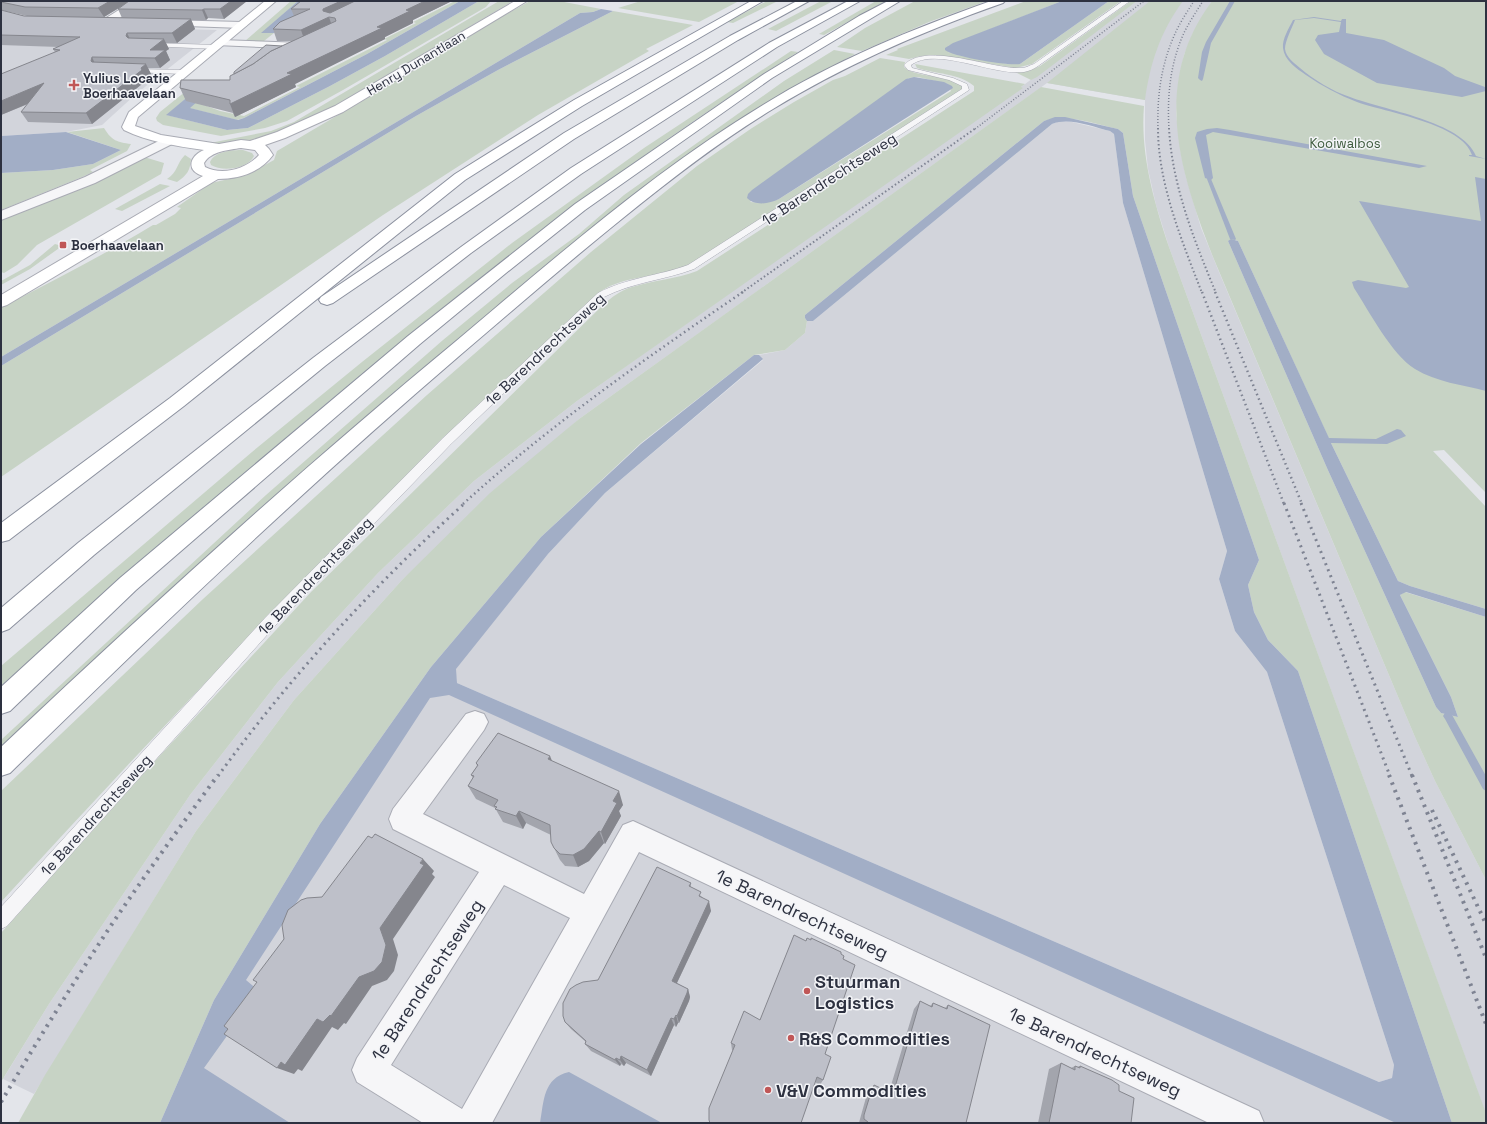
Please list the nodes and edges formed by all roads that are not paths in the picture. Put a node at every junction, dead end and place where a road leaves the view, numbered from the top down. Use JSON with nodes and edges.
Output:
{"nodes":[{"id":1,"x":140,"y":1,"type":"edge"},
{"id":2,"x":270,"y":1,"type":"edge"},
{"id":3,"x":522,"y":1,"type":"edge"},
{"id":4,"x":758,"y":1,"type":"edge"},
{"id":5,"x":804,"y":1,"type":"edge"},
{"id":6,"x":854,"y":1,"type":"edge"},
{"id":7,"x":895,"y":1,"type":"edge"},
{"id":8,"x":1000,"y":1,"type":"edge"},
{"id":9,"x":1127,"y":1,"type":"edge"},
{"id":10,"x":123,"y":23,"type":"edge"},
{"id":11,"x":155,"y":23,"type":"edge"},
{"id":12,"x":242,"y":25,"type":"junction"},
{"id":13,"x":143,"y":45,"type":"edge"},
{"id":14,"x":218,"y":45,"type":"junction"},
{"id":15,"x":307,"y":45,"type":"joint"},
{"id":16,"x":292,"y":52,"type":"edge"},
{"id":17,"x":126,"y":71,"type":"edge"},
{"id":18,"x":184,"y":72,"type":"junction"},
{"id":19,"x":310,"y":123,"type":"junction"},
{"id":20,"x":167,"y":141,"type":"junction"},
{"id":21,"x":251,"y":145,"type":"junction"},
{"id":22,"x":218,"y":148,"type":"junction"},
{"id":23,"x":265,"y":151,"type":"junction"},
{"id":24,"x":202,"y":157,"type":"junction"},
{"id":25,"x":208,"y":173,"type":"junction"},
{"id":26,"x":1,"y":216,"type":"edge"},
{"id":27,"x":1,"y":290,"type":"edge"},
{"id":28,"x":1,"y":302,"type":"edge"},
{"id":29,"x":177,"y":402,"type":"junction"},
{"id":30,"x":1,"y":534,"type":"edge"},
{"id":31,"x":1,"y":622,"type":"edge"},
{"id":32,"x":1,"y":703,"type":"edge"},
{"id":33,"x":475,"y":722,"type":"dead end"},
{"id":34,"x":1,"y":764,"type":"edge"},
{"id":35,"x":499,"y":868,"type":"junction"},
{"id":36,"x":589,"y":912,"type":"junction"},
{"id":37,"x":1,"y":920,"type":"edge"},
{"id":38,"x":454,"y":1123,"type":"edge"},
{"id":39,"x":473,"y":1123,"type":"edge"},
{"id":40,"x":1247,"y":1123,"type":"edge"}],
"edges":[{"from":1,"to":10,"type":"street"},
{"from":2,"to":12,"type":"main road"},
{"from":3,"to":19,"type":"main road","name":"Henry Dunantlaan"},
{"from":4,"to":29,"type":"main road"},
{"from":5,"to":29,"type":"main road"},
{"from":6,"to":31,"type":"main road"},
{"from":7,"to":32,"type":"main road"},
{"from":8,"to":34,"type":"main road"},
{"from":9,"to":37,"type":"lane","name":"1e Barendrechtseweg"},
{"from":11,"to":12,"type":"street"},
{"from":12,"to":14,"type":"main road"},
{"from":13,"to":14,"type":"lane"},
{"from":14,"to":15,"type":"street"},
{"from":14,"to":18,"type":"main road"},
{"from":15,"to":16,"type":"lane"},
{"from":17,"to":18,"type":"lane"},
{"from":18,"to":20,"type":"main road"},
{"from":19,"to":21,"type":"main road","name":"Henry Dunantlaan"},
{"from":19,"to":23,"type":"main road","name":"Henry Dunantlaan"},
{"from":20,"to":22,"type":"main road"},
{"from":20,"to":24,"type":"main road"},
{"from":20,"to":26,"type":"street"},
{"from":21,"to":22,"type":"main road"},
{"from":21,"to":23,"type":"main road"},
{"from":22,"to":24,"type":"main road"},
{"from":23,"to":25,"type":"main road"},
{"from":24,"to":25,"type":"main road"},
{"from":25,"to":27,"type":"main road"},
{"from":25,"to":28,"type":"main road"},
{"from":29,"to":30,"type":"main road"},
{"from":33,"to":35,"type":"street"},
{"from":35,"to":36,"type":"street"},
{"from":35,"to":38,"type":"street","name":"1e Barendrechtseweg"},
{"from":36,"to":39,"type":"street","name":"1e Barendrechtseweg"},
{"from":36,"to":40,"type":"street","name":"1e Barendrechtseweg"}]}
